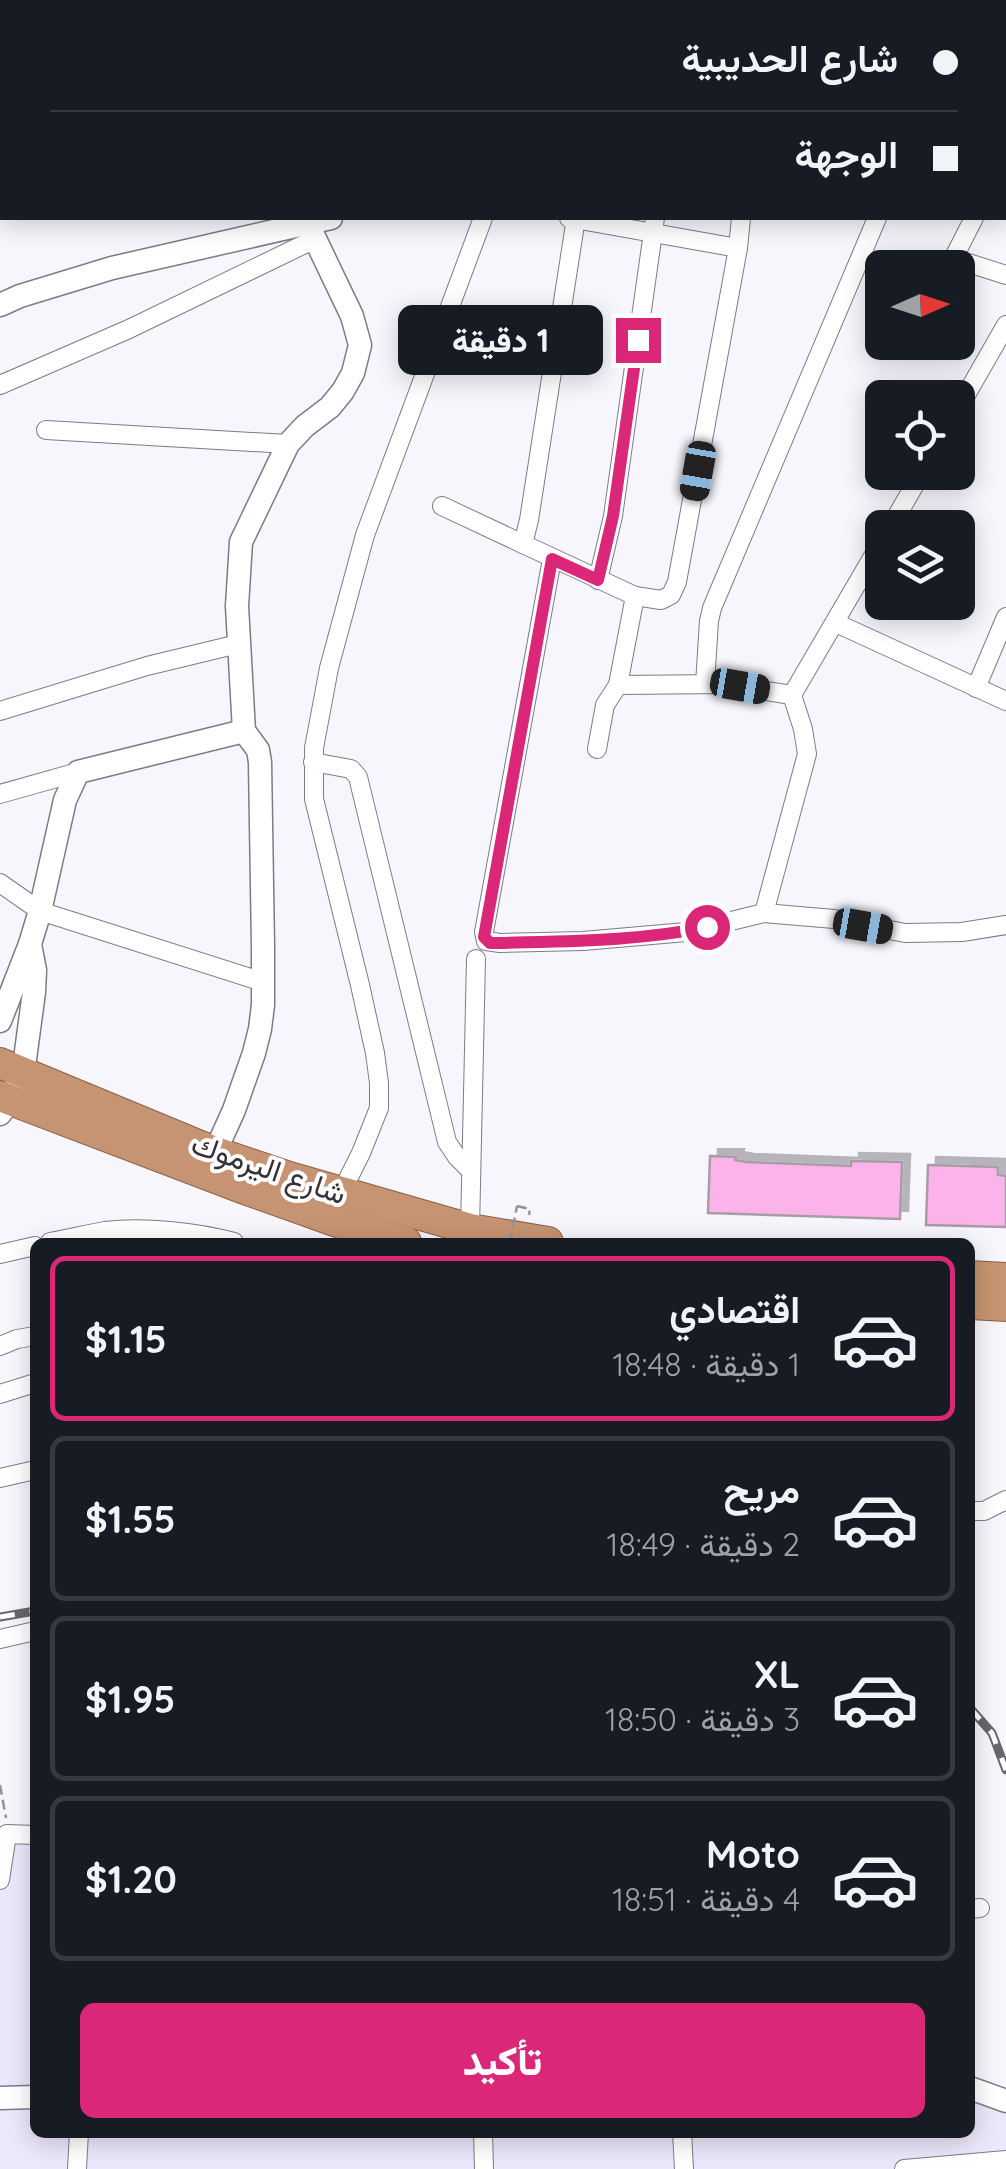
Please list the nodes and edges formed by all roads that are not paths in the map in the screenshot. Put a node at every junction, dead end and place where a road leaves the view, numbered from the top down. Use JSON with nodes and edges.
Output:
{"nodes":[{"id":1,"x":258,"y":220,"type":"edge"},
{"id":2,"x":482,"y":220,"type":"edge"},
{"id":3,"x":573,"y":220,"type":"edge"},
{"id":4,"x":593,"y":220,"type":"edge"},
{"id":5,"x":741,"y":220,"type":"edge"},
{"id":6,"x":876,"y":220,"type":"edge"},
{"id":7,"x":973,"y":220,"type":"edge"},
{"id":8,"x":309,"y":226,"type":"edge"},
{"id":9,"x":654,"y":226,"type":"edge"},
{"id":10,"x":738,"y":248,"type":"junction"},
{"id":11,"x":1006,"y":275,"type":"edge"},
{"id":12,"x":0,"y":288,"type":"edge"},
{"id":13,"x":0,"y":305,"type":"edge"},
{"id":14,"x":1003,"y":334,"type":"edge"},
{"id":15,"x":975,"y":381,"type":"edge"},
{"id":16,"x":0,"y":385,"type":"edge"},
{"id":17,"x":46,"y":430,"type":"dead end"},
{"id":18,"x":288,"y":444,"type":"junction"},
{"id":19,"x":442,"y":506,"type":"dead end"},
{"id":20,"x":523,"y":544,"type":"junction"},
{"id":21,"x":552,"y":559,"type":"junction"},
{"id":22,"x":865,"y":571,"type":"edge"},
{"id":23,"x":598,"y":580,"type":"junction"},
{"id":24,"x":635,"y":596,"type":"junction"},
{"id":25,"x":1006,"y":617,"type":"edge"},
{"id":26,"x":836,"y":622,"type":"junction"},
{"id":27,"x":238,"y":644,"type":"junction"},
{"id":28,"x":705,"y":684,"type":"junction"},
{"id":29,"x":618,"y":685,"type":"junction"},
{"id":30,"x":976,"y":688,"type":"junction"},
{"id":31,"x":792,"y":695,"type":"junction"},
{"id":32,"x":1006,"y":701,"type":"edge"},
{"id":33,"x":0,"y":711,"type":"edge"},
{"id":34,"x":244,"y":731,"type":"junction"},
{"id":35,"x":597,"y":748,"type":"dead end"},
{"id":36,"x":313,"y":762,"type":"junction"},
{"id":37,"x":78,"y":772,"type":"junction"},
{"id":38,"x":0,"y":794,"type":"edge"},
{"id":39,"x":0,"y":882,"type":"edge"},
{"id":40,"x":40,"y":912,"type":"junction"},
{"id":41,"x":764,"y":913,"type":"junction"},
{"id":42,"x":1006,"y":925,"type":"edge"},
{"id":43,"x":30,"y":944,"type":"junction"},
{"id":44,"x":476,"y":959,"type":"dead end"},
{"id":45,"x":263,"y":982,"type":"junction"},
{"id":46,"x":0,"y":1020,"type":"edge"},
{"id":47,"x":10,"y":1084,"type":"edge"},
{"id":48,"x":215,"y":1152,"type":"junction"},
{"id":49,"x":471,"y":1171,"type":"junction"},
{"id":50,"x":340,"y":1193,"type":"junction"},
{"id":51,"x":470,"y":1230,"type":"junction"},
{"id":52,"x":428,"y":1231,"type":"edge"},
{"id":53,"x":73,"y":1238,"type":"edge"},
{"id":54,"x":202,"y":1238,"type":"edge"},
{"id":55,"x":393,"y":1238,"type":"edge"},
{"id":56,"x":522,"y":1238,"type":"edge"},
{"id":57,"x":30,"y":1247,"type":"edge"},
{"id":58,"x":0,"y":1254,"type":"edge"},
{"id":59,"x":975,"y":1276,"type":"edge"},
{"id":60,"x":1006,"y":1278,"type":"edge"},
{"id":61,"x":975,"y":1304,"type":"edge"},
{"id":62,"x":1006,"y":1306,"type":"edge"},
{"id":63,"x":30,"y":1337,"type":"edge"},
{"id":64,"x":0,"y":1346,"type":"edge"},
{"id":65,"x":30,"y":1385,"type":"edge"},
{"id":66,"x":0,"y":1394,"type":"edge"},
{"id":67,"x":30,"y":1471,"type":"edge"},
{"id":68,"x":0,"y":1478,"type":"edge"},
{"id":69,"x":1006,"y":1500,"type":"edge"},
{"id":70,"x":975,"y":1511,"type":"edge"},
{"id":71,"x":30,"y":1632,"type":"edge"},
{"id":72,"x":0,"y":1639,"type":"edge"},
{"id":73,"x":30,"y":1835,"type":"edge"},
{"id":74,"x":0,"y":1880,"type":"edge"},
{"id":75,"x":975,"y":2090,"type":"edge"},
{"id":76,"x":30,"y":2097,"type":"edge"},
{"id":77,"x":0,"y":2098,"type":"edge"},
{"id":78,"x":1006,"y":2101,"type":"edge"},
{"id":79,"x":79,"y":2138,"type":"edge"},
{"id":80,"x":483,"y":2138,"type":"edge"},
{"id":81,"x":682,"y":2138,"type":"edge"},
{"id":82,"x":1006,"y":2160,"type":"edge"},
{"id":83,"x":77,"y":2169,"type":"edge"},
{"id":84,"x":484,"y":2169,"type":"edge"},
{"id":85,"x":684,"y":2169,"type":"edge"},
{"id":86,"x":904,"y":2169,"type":"edge"}],
"edges":[{"from":1,"to":12,"type":"street"},
{"from":2,"to":36,"type":"street"},
{"from":3,"to":20,"type":"street"},
{"from":4,"to":9,"type":"street"},
{"from":5,"to":10,"type":"street"},
{"from":6,"to":28,"type":"street"},
{"from":7,"to":11,"type":"street"},
{"from":8,"to":13,"type":"street"},
{"from":8,"to":16,"type":"street"},
{"from":8,"to":18,"type":"street"},
{"from":9,"to":10,"type":"street"},
{"from":9,"to":23,"type":"street"},
{"from":10,"to":24,"type":"street"},
{"from":14,"to":15,"type":"street"},
{"from":17,"to":18,"type":"street"},
{"from":18,"to":27,"type":"street"},
{"from":19,"to":20,"type":"street"},
{"from":20,"to":21,"type":"street"},
{"from":21,"to":23,"type":"street"},
{"from":21,"to":41,"type":"street"},
{"from":22,"to":26,"type":"street"},
{"from":23,"to":24,"type":"street"},
{"from":24,"to":29,"type":"street"},
{"from":25,"to":30,"type":"street"},
{"from":26,"to":30,"type":"street"},
{"from":26,"to":31,"type":"street"},
{"from":27,"to":33,"type":"street"},
{"from":27,"to":34,"type":"street"},
{"from":28,"to":29,"type":"street"},
{"from":28,"to":31,"type":"street"},
{"from":29,"to":35,"type":"street"},
{"from":30,"to":32,"type":"street"},
{"from":31,"to":41,"type":"street"},
{"from":34,"to":37,"type":"street"},
{"from":34,"to":45,"type":"street"},
{"from":36,"to":49,"type":"street"},
{"from":36,"to":50,"type":"street"},
{"from":37,"to":38,"type":"street"},
{"from":37,"to":40,"type":"street"},
{"from":39,"to":40,"type":"street"},
{"from":40,"to":43,"type":"street"},
{"from":40,"to":45,"type":"street"},
{"from":41,"to":42,"type":"street"},
{"from":43,"to":46,"type":"street"},
{"from":43,"to":47,"type":"street"},
{"from":44,"to":49,"type":"street"},
{"from":45,"to":48,"type":"street"},
{"from":47,"to":48,"type":"highway","name":"شارع اليرموك"},
{"from":47,"to":55,"type":"highway","name":"شارع اليرموك"},
{"from":48,"to":50,"type":"highway","name":"شارع اليرموك"},
{"from":49,"to":51,"type":"street"},
{"from":50,"to":52,"type":"highway","name":"شارع اليرموك"},
{"from":51,"to":52,"type":"highway","name":"شارع اليرموك"},
{"from":51,"to":56,"type":"highway","name":"شارع اليرموك"},
{"from":53,"to":54,"type":"street"},
{"from":57,"to":58,"type":"street"},
{"from":59,"to":60,"type":"highway"},
{"from":61,"to":62,"type":"highway"},
{"from":63,"to":64,"type":"street"},
{"from":65,"to":66,"type":"street"},
{"from":67,"to":68,"type":"street"},
{"from":69,"to":70,"type":"street"},
{"from":71,"to":72,"type":"street"},
{"from":73,"to":74,"type":"street"},
{"from":75,"to":78,"type":"street"},
{"from":76,"to":77,"type":"street"},
{"from":79,"to":83,"type":"street"},
{"from":80,"to":84,"type":"street"},
{"from":81,"to":85,"type":"street"},
{"from":82,"to":86,"type":"street"}]}
